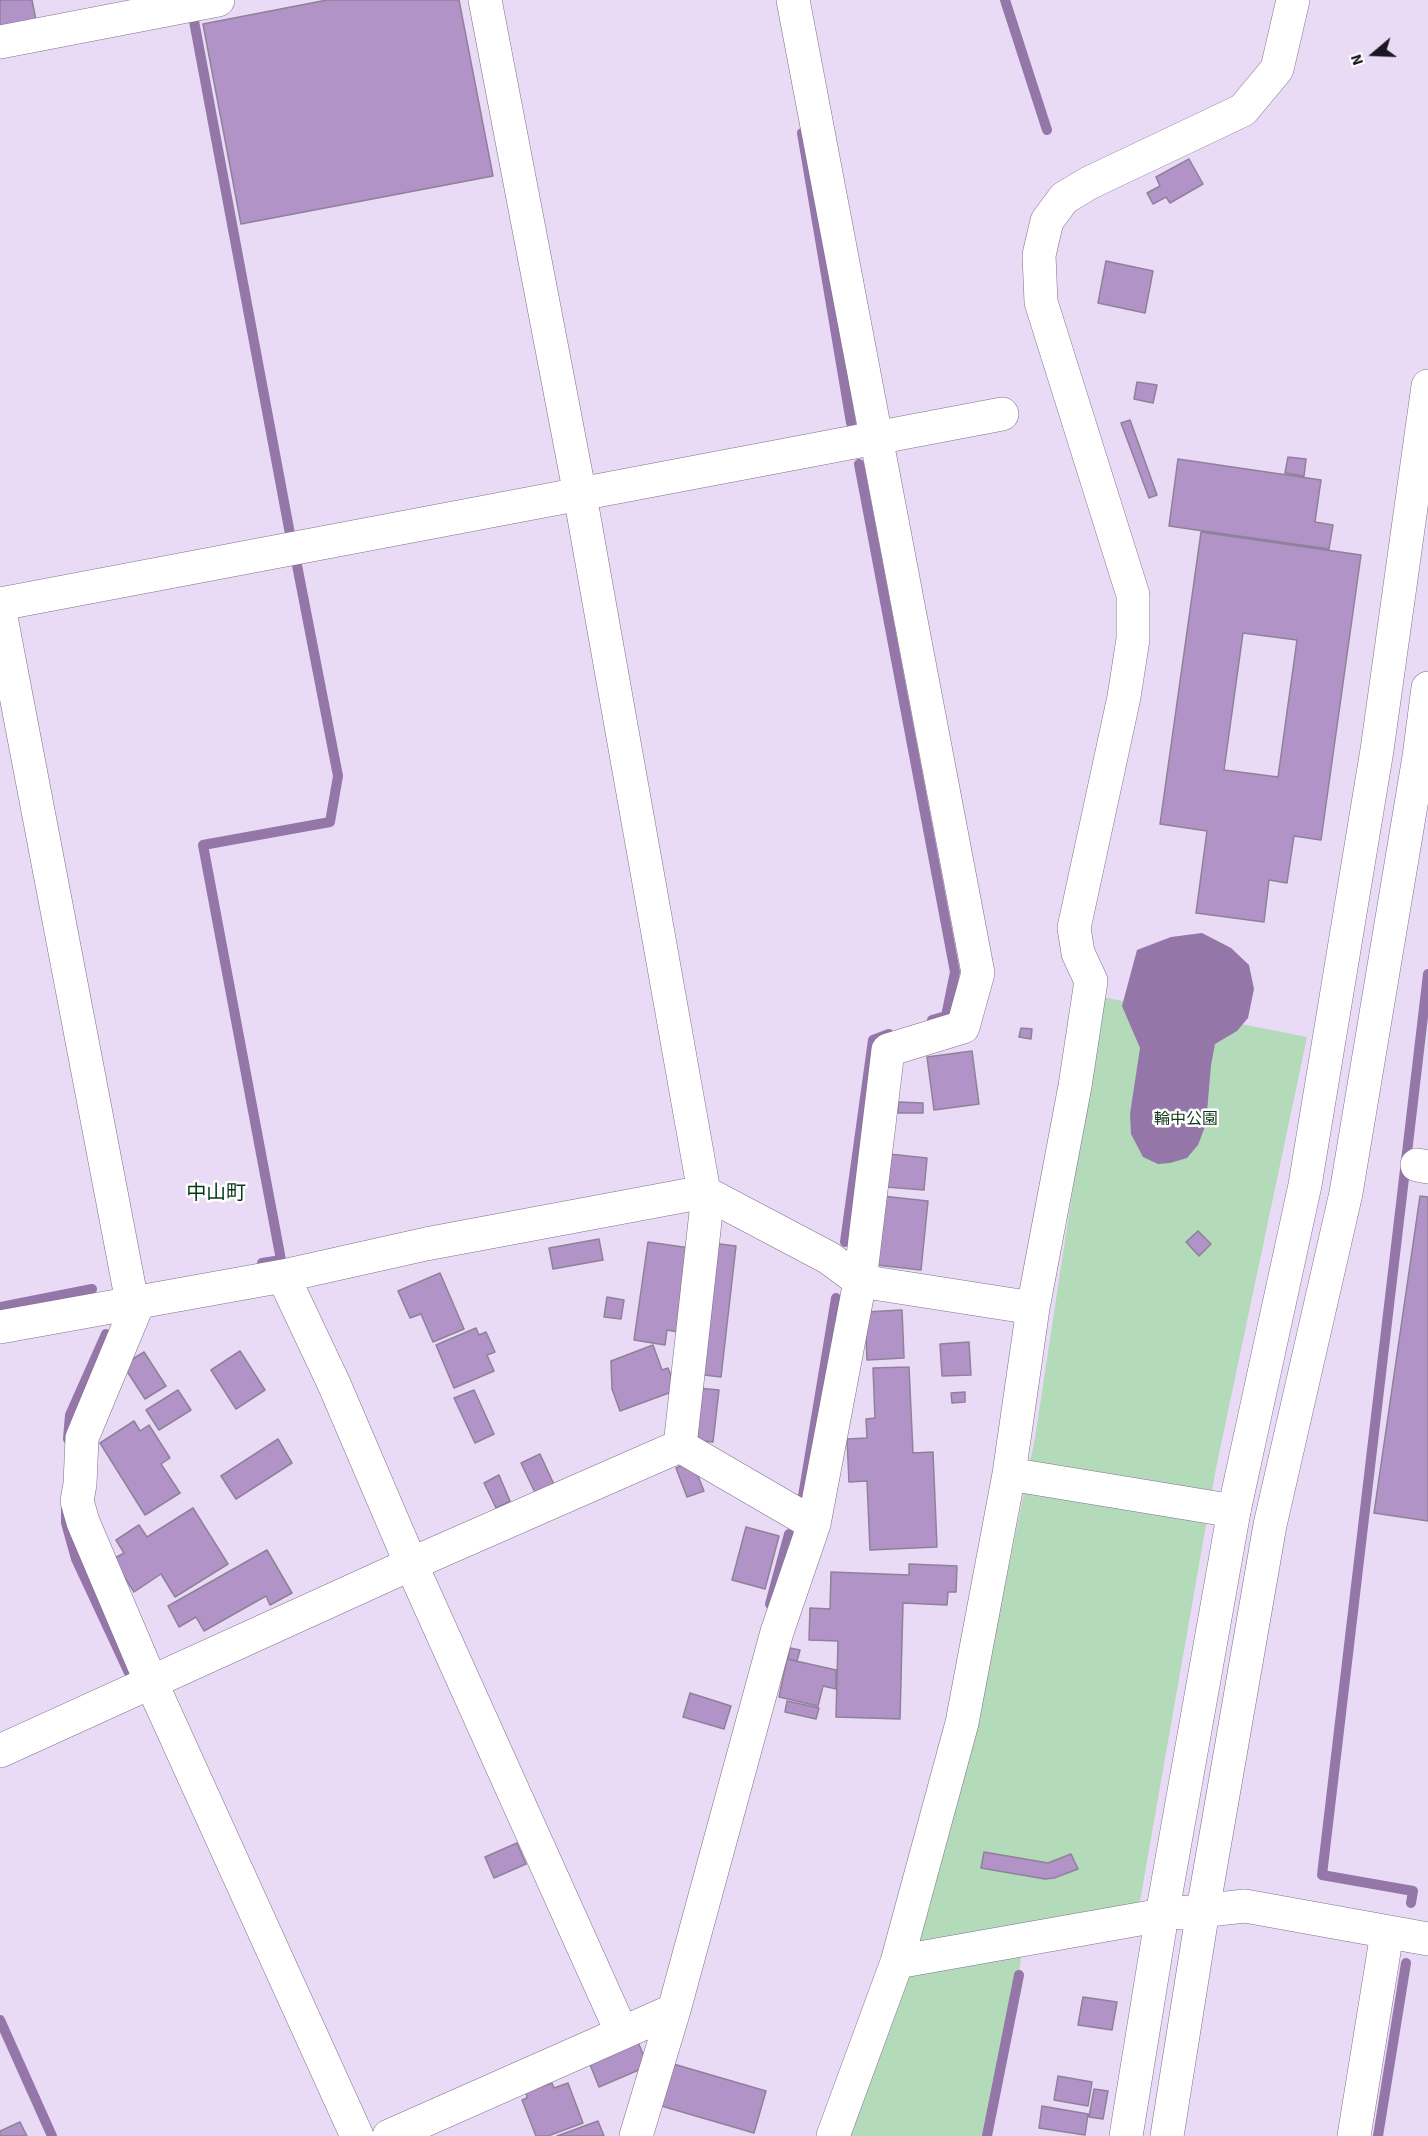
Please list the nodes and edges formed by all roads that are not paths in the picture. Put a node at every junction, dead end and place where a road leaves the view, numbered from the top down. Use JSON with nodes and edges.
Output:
{"nodes":[{"id":1,"x":218,"y":0,"type":"edge"},
{"id":2,"x":485,"y":0,"type":"edge"},
{"id":3,"x":794,"y":0,"type":"edge"},
{"id":4,"x":1293,"y":0,"type":"edge"},
{"id":5,"x":0,"y":42,"type":"edge"},
{"id":6,"x":1428,"y":386,"type":"edge"},
{"id":7,"x":1002,"y":414,"type":"dead end"},
{"id":8,"x":876,"y":438,"type":"junction"},
{"id":9,"x":580,"y":495,"type":"junction"},
{"id":10,"x":0,"y":604,"type":"edge"},
{"id":11,"x":0,"y":612,"type":"edge"},
{"id":12,"x":1428,"y":688,"type":"edge"},
{"id":13,"x":706,"y":1193,"type":"junction"},
{"id":14,"x":283,"y":1276,"type":"junction"},
{"id":15,"x":860,"y":1281,"type":"junction"},
{"id":16,"x":135,"y":1301,"type":"junction"},
{"id":17,"x":1033,"y":1308,"type":"junction"},
{"id":18,"x":0,"y":1327,"type":"edge"},
{"id":19,"x":680,"y":1446,"type":"junction"},
{"id":20,"x":1009,"y":1474,"type":"junction"},
{"id":21,"x":1234,"y":1511,"type":"junction"},
{"id":22,"x":814,"y":1524,"type":"junction"},
{"id":23,"x":411,"y":1564,"type":"junction"},
{"id":24,"x":151,"y":1682,"type":"junction"},
{"id":25,"x":0,"y":1751,"type":"edge"},
{"id":26,"x":1203,"y":1910,"type":"junction"},
{"id":27,"x":1161,"y":1915,"type":"junction"},
{"id":28,"x":1387,"y":1933,"type":"junction"},
{"id":29,"x":1428,"y":1940,"type":"edge"},
{"id":30,"x":897,"y":1962,"type":"junction"},
{"id":31,"x":674,"y":2010,"type":"junction"},
{"id":32,"x":622,"y":2033,"type":"junction"},
{"id":33,"x":357,"y":2136,"type":"edge"},
{"id":34,"x":389,"y":2136,"type":"edge"},
{"id":35,"x":636,"y":2136,"type":"edge"},
{"id":36,"x":833,"y":2136,"type":"edge"},
{"id":37,"x":1126,"y":2136,"type":"edge"},
{"id":38,"x":1167,"y":2136,"type":"edge"},
{"id":39,"x":1354,"y":2136,"type":"edge"}],
"edges":[{"from":1,"to":5,"type":"street"},
{"from":2,"to":9,"type":"street"},
{"from":3,"to":8,"type":"street"},
{"from":4,"to":17,"type":"street"},
{"from":6,"to":21,"type":"street"},
{"from":7,"to":8,"type":"street"},
{"from":8,"to":9,"type":"street"},
{"from":8,"to":15,"type":"street"},
{"from":9,"to":10,"type":"street"},
{"from":9,"to":13,"type":"street"},
{"from":11,"to":16,"type":"street"},
{"from":12,"to":26,"type":"street"},
{"from":13,"to":14,"type":"street"},
{"from":13,"to":15,"type":"street"},
{"from":13,"to":19,"type":"street"},
{"from":14,"to":16,"type":"street"},
{"from":14,"to":23,"type":"street"},
{"from":15,"to":17,"type":"street"},
{"from":15,"to":22,"type":"street"},
{"from":16,"to":18,"type":"street"},
{"from":16,"to":24,"type":"street"},
{"from":17,"to":20,"type":"street"},
{"from":19,"to":22,"type":"street"},
{"from":19,"to":23,"type":"street"},
{"from":20,"to":21,"type":"street"},
{"from":20,"to":30,"type":"street"},
{"from":21,"to":27,"type":"street"},
{"from":22,"to":31,"type":"street"},
{"from":23,"to":24,"type":"street"},
{"from":23,"to":32,"type":"street"},
{"from":24,"to":25,"type":"street"},
{"from":24,"to":33,"type":"street"},
{"from":26,"to":27,"type":"street"},
{"from":26,"to":28,"type":"street"},
{"from":26,"to":38,"type":"street"},
{"from":27,"to":30,"type":"street"},
{"from":27,"to":37,"type":"street"},
{"from":28,"to":29,"type":"street"},
{"from":28,"to":39,"type":"street"},
{"from":30,"to":36,"type":"street"},
{"from":31,"to":32,"type":"street"},
{"from":31,"to":35,"type":"street"},
{"from":32,"to":34,"type":"street"}]}
